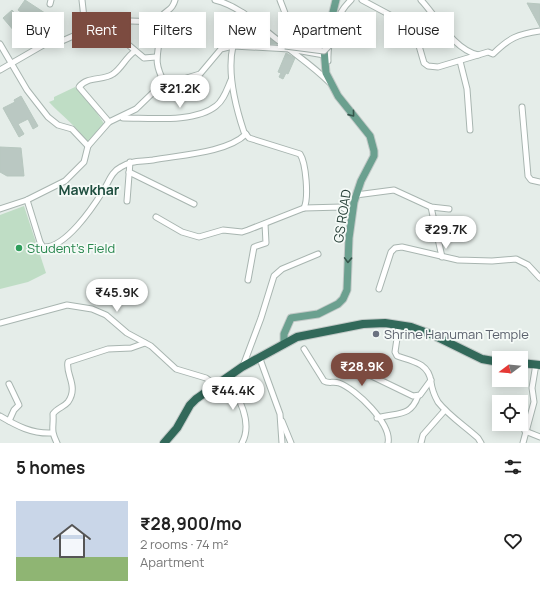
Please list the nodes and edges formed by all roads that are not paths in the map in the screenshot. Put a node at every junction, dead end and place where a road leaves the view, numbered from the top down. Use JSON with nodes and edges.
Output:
{"nodes":[{"id":1,"x":82,"y":0,"type":"edge"},
{"id":2,"x":175,"y":0,"type":"edge"},
{"id":3,"x":214,"y":0,"type":"edge"},
{"id":4,"x":280,"y":0,"type":"edge"},
{"id":5,"x":336,"y":0,"type":"edge"},
{"id":6,"x":351,"y":0,"type":"edge"},
{"id":7,"x":362,"y":0,"type":"edge"},
{"id":8,"x":421,"y":0,"type":"edge"},
{"id":9,"x":83,"y":12,"type":"edge"},
{"id":10,"x":167,"y":12,"type":"edge"},
{"id":11,"x":241,"y":12,"type":"edge"},
{"id":12,"x":284,"y":12,"type":"edge"},
{"id":13,"x":342,"y":12,"type":"edge"},
{"id":14,"x":540,"y":31,"type":"edge"},
{"id":15,"x":270,"y":34,"type":"edge"},
{"id":16,"x":72,"y":37,"type":"edge"},
{"id":17,"x":278,"y":40,"type":"edge"},
{"id":18,"x":0,"y":44,"type":"edge"},
{"id":19,"x":131,"y":48,"type":"edge"},
{"id":20,"x":158,"y":48,"type":"edge"},
{"id":21,"x":224,"y":48,"type":"edge"},
{"id":22,"x":232,"y":48,"type":"edge"},
{"id":23,"x":289,"y":48,"type":"edge"},
{"id":24,"x":297,"y":48,"type":"edge"},
{"id":25,"x":328,"y":48,"type":"edge"},
{"id":26,"x":330,"y":48,"type":"edge"},
{"id":27,"x":135,"y":51,"type":"junction"},
{"id":28,"x":324,"y":53,"type":"junction"},
{"id":29,"x":479,"y":55,"type":"junction"},
{"id":30,"x":156,"y":57,"type":"junction"},
{"id":31,"x":460,"y":61,"type":"junction"},
{"id":32,"x":12,"y":63,"type":"junction"},
{"id":33,"x":0,"y":70,"type":"edge"},
{"id":34,"x":231,"y":79,"type":"junction"},
{"id":35,"x":164,"y":82,"type":"junction"},
{"id":36,"x":329,"y":82,"type":"junction"},
{"id":37,"x":522,"y":107,"type":"dead end"},
{"id":38,"x":121,"y":118,"type":"junction"},
{"id":39,"x":109,"y":122,"type":"junction"},
{"id":40,"x":470,"y":130,"type":"dead end"},
{"id":41,"x":246,"y":134,"type":"junction"},
{"id":42,"x":88,"y":146,"type":"junction"},
{"id":43,"x":130,"y":162,"type":"junction"},
{"id":44,"x":129,"y":172,"type":"junction"},
{"id":45,"x":540,"y":182,"type":"edge"},
{"id":46,"x":356,"y":195,"type":"junction"},
{"id":47,"x":27,"y":200,"type":"junction"},
{"id":48,"x":127,"y":201,"type":"dead end"},
{"id":49,"x":194,"y":204,"type":"dead end"},
{"id":50,"x":431,"y":207,"type":"junction"},
{"id":51,"x":304,"y":208,"type":"junction"},
{"id":52,"x":0,"y":209,"type":"edge"},
{"id":53,"x":449,"y":209,"type":"dead end"},
{"id":54,"x":352,"y":214,"type":"junction"},
{"id":55,"x":156,"y":217,"type":"dead end"},
{"id":56,"x":265,"y":224,"type":"junction"},
{"id":57,"x":318,"y":254,"type":"dead end"},
{"id":58,"x":442,"y":258,"type":"junction"},
{"id":59,"x":540,"y":278,"type":"edge"},
{"id":60,"x":248,"y":280,"type":"dead end"},
{"id":61,"x":379,"y":289,"type":"dead end"},
{"id":62,"x":0,"y":323,"type":"edge"},
{"id":63,"x":399,"y":325,"type":"junction"},
{"id":64,"x":146,"y":342,"type":"junction"},
{"id":65,"x":284,"y":344,"type":"junction"},
{"id":66,"x":304,"y":349,"type":"dead end"},
{"id":67,"x":260,"y":359,"type":"junction"},
{"id":68,"x":492,"y":361,"type":"edge"},
{"id":69,"x":528,"y":363,"type":"edge"},
{"id":70,"x":538,"y":364,"type":"edge"},
{"id":71,"x":242,"y":367,"type":"junction"},
{"id":72,"x":355,"y":368,"type":"dead end"},
{"id":73,"x":226,"y":380,"type":"junction"},
{"id":74,"x":431,"y":380,"type":"junction"},
{"id":75,"x":9,"y":384,"type":"dead end"},
{"id":76,"x":215,"y":385,"type":"junction"},
{"id":77,"x":418,"y":396,"type":"junction"},
{"id":78,"x":445,"y":410,"type":"junction"},
{"id":79,"x":0,"y":416,"type":"edge"},
{"id":80,"x":281,"y":418,"type":"junction"},
{"id":81,"x":378,"y":418,"type":"junction"},
{"id":82,"x":9,"y":421,"type":"junction"},
{"id":83,"x":528,"y":421,"type":"edge"},
{"id":84,"x":525,"y":431,"type":"joint"},
{"id":85,"x":52,"y":433,"type":"junction"},
{"id":86,"x":540,"y":437,"type":"edge"},
{"id":87,"x":245,"y":441,"type":"edge"},
{"id":88,"x":57,"y":443,"type":"edge"},
{"id":89,"x":164,"y":443,"type":"edge"},
{"id":90,"x":282,"y":443,"type":"edge"},
{"id":91,"x":291,"y":443,"type":"edge"},
{"id":92,"x":388,"y":443,"type":"edge"},
{"id":93,"x":420,"y":443,"type":"edge"},
{"id":94,"x":481,"y":443,"type":"edge"},
{"id":95,"x":523,"y":443,"type":"edge"}],
"edges":[{"from":1,"to":9,"type":"street"},
{"from":2,"to":10,"type":"street"},
{"from":3,"to":11,"type":"street"},
{"from":4,"to":12,"type":"street"},
{"from":5,"to":28,"type":"main road","name":"GS ROAD"},
{"from":6,"to":13,"type":"street"},
{"from":7,"to":31,"type":"street"},
{"from":8,"to":29,"type":"street"},
{"from":14,"to":29,"type":"street"},
{"from":15,"to":17,"type":"street"},
{"from":16,"to":32,"type":"street"},
{"from":18,"to":32,"type":"street"},
{"from":19,"to":27,"type":"street"},
{"from":20,"to":30,"type":"street"},
{"from":21,"to":35,"type":"street"},
{"from":22,"to":34,"type":"street"},
{"from":23,"to":36,"type":"street"},
{"from":24,"to":28,"type":"street","bridge":true},
{"from":25,"to":28,"type":"street","bridge":true},
{"from":26,"to":36,"type":"street"},
{"from":27,"to":30,"type":"street"},
{"from":27,"to":39,"type":"street"},
{"from":28,"to":36,"type":"main road","name":"GS ROAD"},
{"from":29,"to":31,"type":"street"},
{"from":30,"to":35,"type":"street"},
{"from":31,"to":40,"type":"street"},
{"from":32,"to":33,"type":"street"},
{"from":32,"to":42,"type":"street"},
{"from":34,"to":38,"type":"street"},
{"from":34,"to":41,"type":"street"},
{"from":35,"to":38,"type":"street"},
{"from":36,"to":46,"type":"main road","name":"GS ROAD","one_way":true},
{"from":37,"to":45,"type":"street"},
{"from":38,"to":39,"type":"street"},
{"from":39,"to":42,"type":"street"},
{"from":41,"to":43,"type":"street"},
{"from":41,"to":51,"type":"street"},
{"from":42,"to":47,"type":"street"},
{"from":43,"to":44,"type":"street"},
{"from":43,"to":47,"type":"street"},
{"from":44,"to":48,"type":"street"},
{"from":44,"to":49,"type":"street"},
{"from":46,"to":50,"type":"street"},
{"from":46,"to":54,"type":"main road","name":"GS ROAD"},
{"from":47,"to":52,"type":"street"},
{"from":50,"to":53,"type":"street"},
{"from":50,"to":58,"type":"street"},
{"from":51,"to":54,"type":"street"},
{"from":51,"to":56,"type":"street"},
{"from":54,"to":65,"type":"main road","name":"GS ROAD","one_way":true},
{"from":55,"to":56,"type":"street"},
{"from":56,"to":60,"type":"street"},
{"from":57,"to":71,"type":"street"},
{"from":58,"to":59,"type":"street"},
{"from":58,"to":61,"type":"street"},
{"from":62,"to":64,"type":"street"},
{"from":63,"to":65,"type":"highway"},
{"from":63,"to":68,"type":"highway"},
{"from":63,"to":74,"type":"street"},
{"from":64,"to":76,"type":"street"},
{"from":64,"to":85,"type":"street"},
{"from":65,"to":67,"type":"highway"},
{"from":66,"to":81,"type":"street"},
{"from":67,"to":71,"type":"highway"},
{"from":67,"to":80,"type":"street"},
{"from":69,"to":70,"type":"highway"},
{"from":70,"to":83,"type":"street"},
{"from":71,"to":73,"type":"highway"},
{"from":72,"to":77,"type":"street"},
{"from":73,"to":76,"type":"highway"},
{"from":73,"to":87,"type":"street"},
{"from":74,"to":77,"type":"street"},
{"from":74,"to":78,"type":"street"},
{"from":75,"to":82,"type":"street"},
{"from":76,"to":89,"type":"highway"},
{"from":77,"to":81,"type":"street"},
{"from":78,"to":93,"type":"street"},
{"from":78,"to":94,"type":"street"},
{"from":79,"to":82,"type":"street"},
{"from":80,"to":90,"type":"street"},
{"from":80,"to":91,"type":"street"},
{"from":81,"to":92,"type":"street"},
{"from":82,"to":85,"type":"street"},
{"from":84,"to":86,"type":"street"},
{"from":84,"to":95,"type":"street"},
{"from":85,"to":88,"type":"street"}]}
